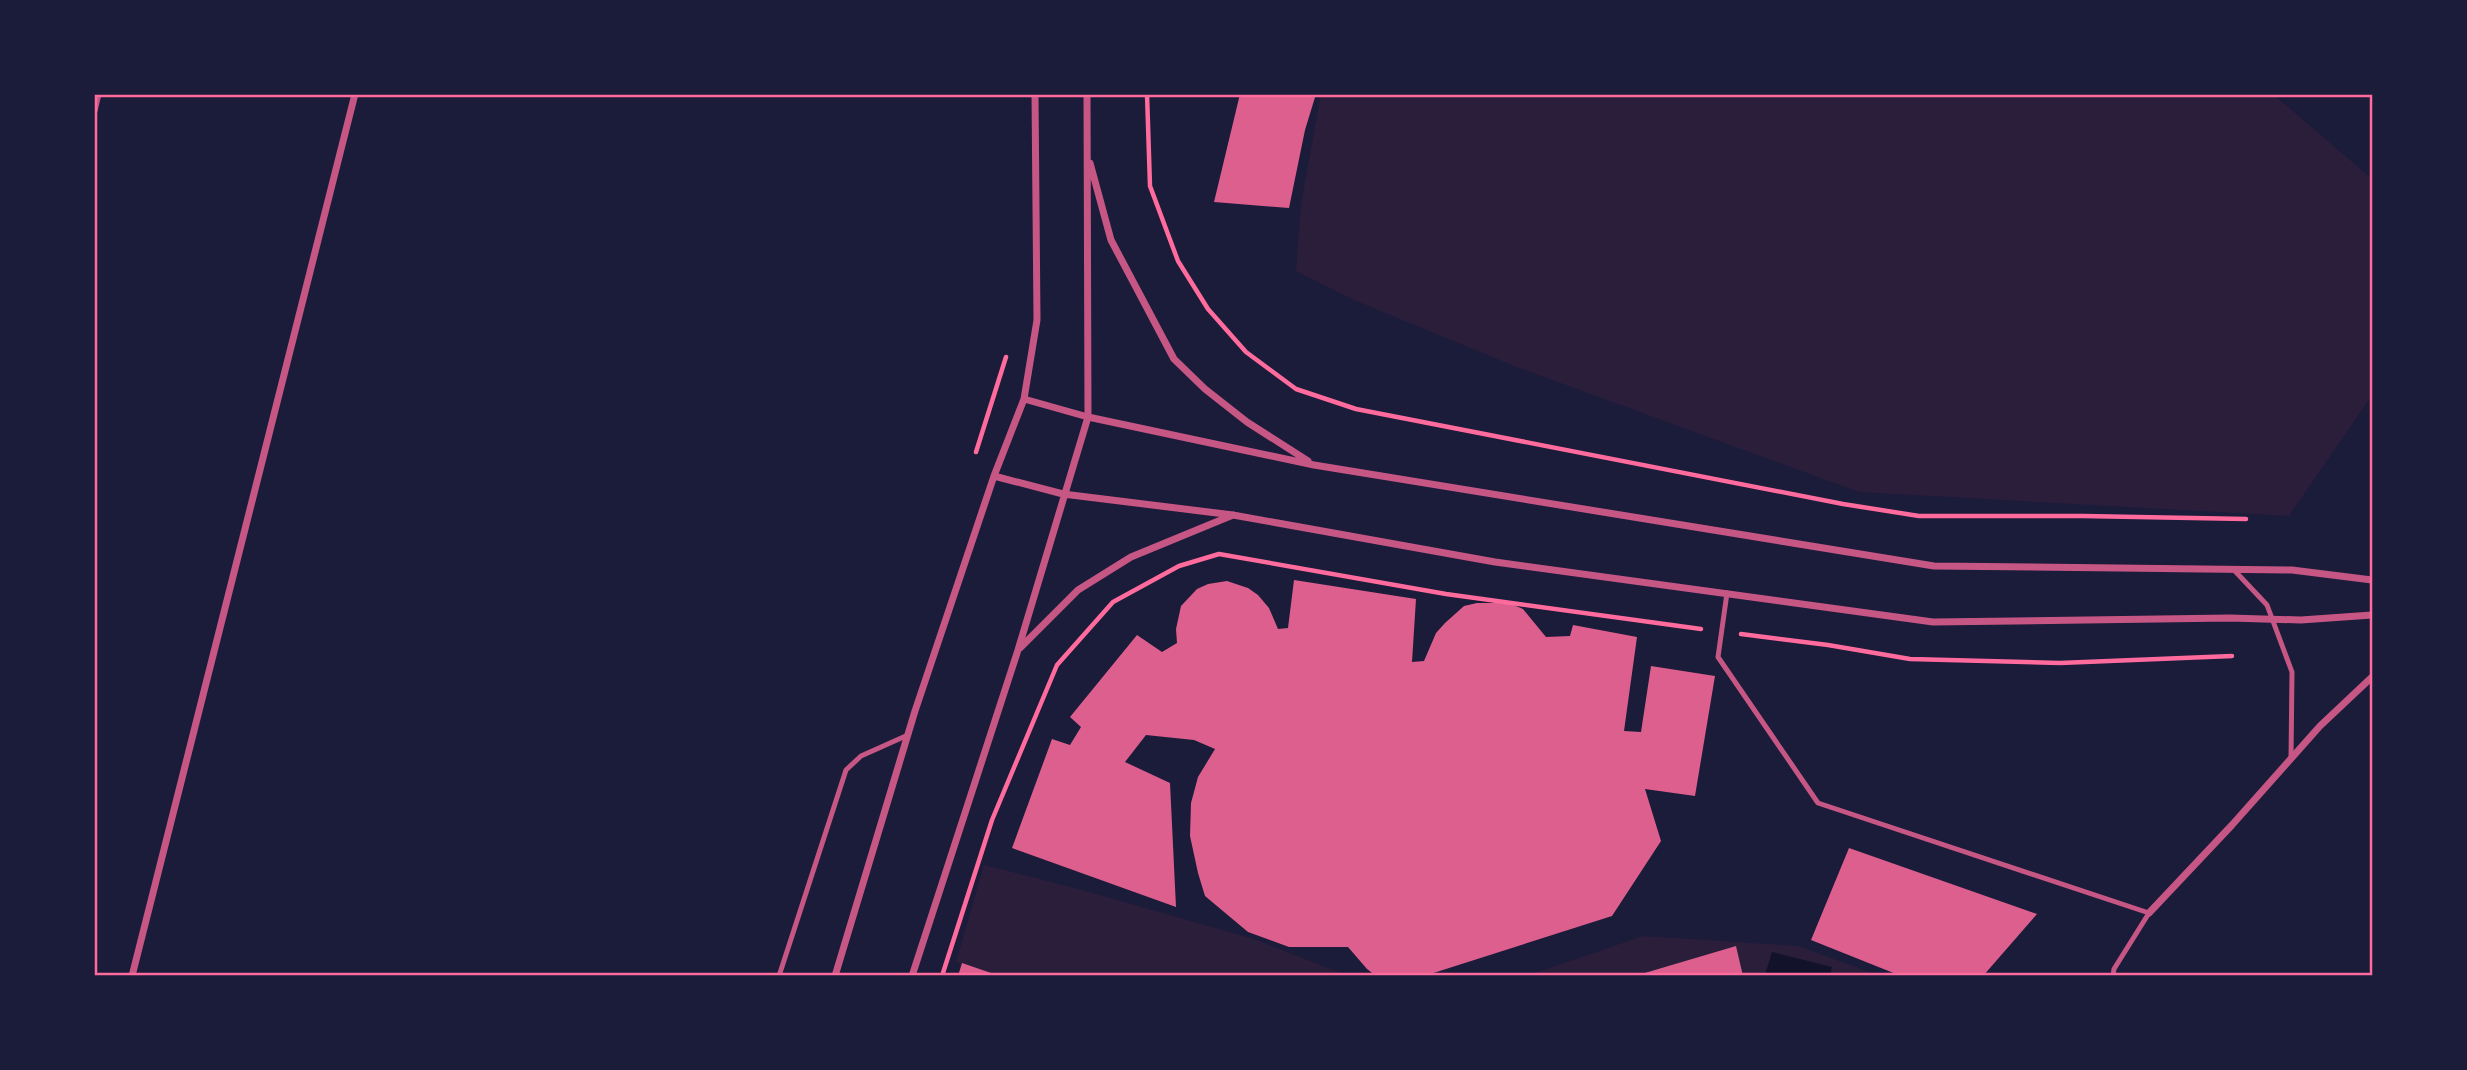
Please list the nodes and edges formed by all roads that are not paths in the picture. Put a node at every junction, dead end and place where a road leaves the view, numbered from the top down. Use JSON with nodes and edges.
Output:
{"nodes":[{"id":1,"x":98,"y":94,"type":"edge"},
{"id":2,"x":355,"y":94,"type":"edge"},
{"id":3,"x":1035,"y":94,"type":"edge"},
{"id":4,"x":1087,"y":94,"type":"edge"},
{"id":5,"x":94,"y":111,"type":"edge"},
{"id":6,"x":1087,"y":152,"type":"junction"},
{"id":7,"x":1024,"y":399,"type":"junction"},
{"id":8,"x":1088,"y":417,"type":"junction"},
{"id":9,"x":1314,"y":465,"type":"junction"},
{"id":10,"x":995,"y":477,"type":"junction"},
{"id":11,"x":1063,"y":494,"type":"junction"},
{"id":12,"x":1233,"y":515,"type":"junction"},
{"id":13,"x":2234,"y":570,"type":"junction"},
{"id":14,"x":2372,"y":579,"type":"edge"},
{"id":15,"x":1727,"y":593,"type":"junction"},
{"id":16,"x":2372,"y":615,"type":"edge"},
{"id":17,"x":2272,"y":619,"type":"junction"},
{"id":18,"x":1018,"y":650,"type":"junction"},
{"id":19,"x":2372,"y":677,"type":"edge"},
{"id":20,"x":908,"y":735,"type":"junction"},
{"id":21,"x":2291,"y":758,"type":"junction"},
{"id":22,"x":2149,"y":913,"type":"junction"},
{"id":23,"x":132,"y":975,"type":"edge"},
{"id":24,"x":779,"y":975,"type":"edge"},
{"id":25,"x":835,"y":975,"type":"edge"},
{"id":26,"x":912,"y":975,"type":"edge"},
{"id":27,"x":2113,"y":975,"type":"edge"}],
"edges":[{"from":1,"to":5,"type":"street"},
{"from":2,"to":23,"type":"street"},
{"from":3,"to":7,"type":"street"},
{"from":4,"to":6,"type":"street"},
{"from":6,"to":8,"type":"street"},
{"from":6,"to":9,"type":"street"},
{"from":7,"to":8,"type":"street"},
{"from":7,"to":10,"type":"street"},
{"from":8,"to":9,"type":"street"},
{"from":8,"to":11,"type":"street"},
{"from":9,"to":13,"type":"street"},
{"from":10,"to":11,"type":"street"},
{"from":10,"to":20,"type":"street"},
{"from":11,"to":12,"type":"street"},
{"from":11,"to":18,"type":"street"},
{"from":12,"to":15,"type":"street"},
{"from":12,"to":18,"type":"street"},
{"from":13,"to":14,"type":"street"},
{"from":13,"to":17,"type":"lane"},
{"from":15,"to":17,"type":"street"},
{"from":15,"to":22,"type":"lane"},
{"from":16,"to":17,"type":"street"},
{"from":17,"to":21,"type":"lane"},
{"from":18,"to":26,"type":"street"},
{"from":19,"to":21,"type":"street"},
{"from":20,"to":24,"type":"lane"},
{"from":20,"to":25,"type":"street"},
{"from":21,"to":22,"type":"street"},
{"from":22,"to":27,"type":"lane"}]}
